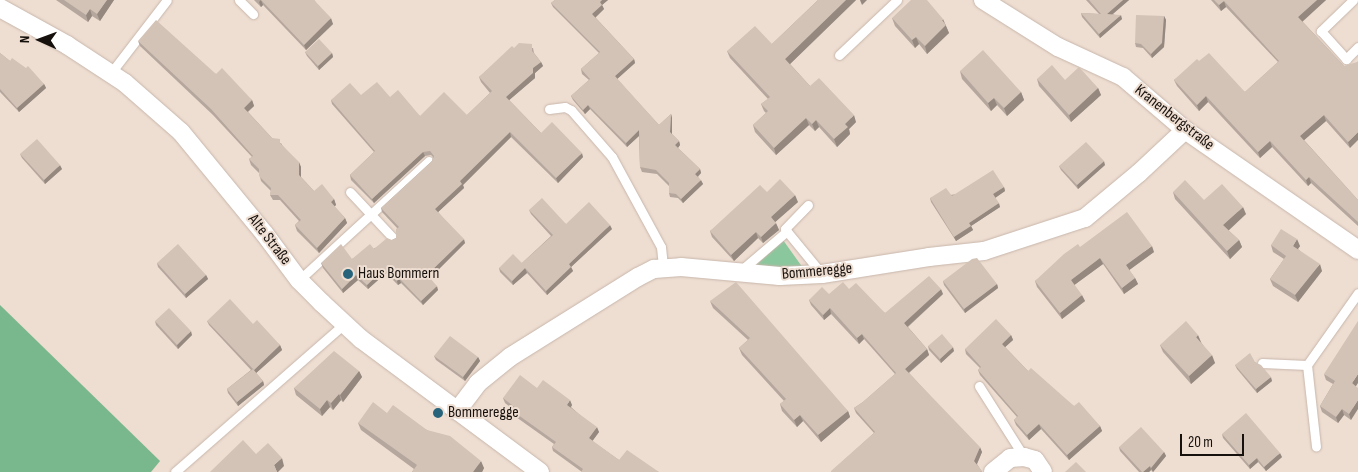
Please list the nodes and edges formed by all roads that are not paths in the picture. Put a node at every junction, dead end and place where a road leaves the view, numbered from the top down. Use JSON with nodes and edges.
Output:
{"nodes":[{"id":1,"x":167,"y":0,"type":"edge"},
{"id":2,"x":240,"y":0,"type":"edge"},
{"id":3,"x":897,"y":0,"type":"edge"},
{"id":4,"x":983,"y":0,"type":"edge"},
{"id":5,"x":1353,"y":0,"type":"edge"},
{"id":6,"x":0,"y":8,"type":"edge"},
{"id":7,"x":253,"y":14,"type":"dead end"},
{"id":8,"x":1358,"y":47,"type":"edge"},
{"id":9,"x":839,"y":55,"type":"dead end"},
{"id":10,"x":110,"y":74,"type":"junction"},
{"id":11,"x":549,"y":109,"type":"dead end"},
{"id":12,"x":1185,"y":130,"type":"junction"},
{"id":13,"x":429,"y":161,"type":"edge"},
{"id":14,"x":350,"y":192,"type":"dead end"},
{"id":15,"x":808,"y":205,"type":"dead end"},
{"id":16,"x":371,"y":214,"type":"junction"},
{"id":17,"x":787,"y":231,"type":"junction"},
{"id":18,"x":393,"y":238,"type":"edge"},
{"id":19,"x":1358,"y":250,"type":"edge"},
{"id":20,"x":663,"y":267,"type":"junction"},
{"id":21,"x":738,"y":272,"type":"junction"},
{"id":22,"x":822,"y":274,"type":"junction"},
{"id":23,"x":299,"y":280,"type":"junction"},
{"id":24,"x":1358,"y":293,"type":"edge"},
{"id":25,"x":345,"y":324,"type":"junction"},
{"id":26,"x":1262,"y":364,"type":"edge"},
{"id":27,"x":1306,"y":365,"type":"junction"},
{"id":28,"x":979,"y":386,"type":"dead end"},
{"id":29,"x":457,"y":410,"type":"junction"},
{"id":30,"x":1316,"y":447,"type":"dead end"},
{"id":31,"x":1024,"y":457,"type":"junction"},
{"id":32,"x":175,"y":472,"type":"edge"},
{"id":33,"x":540,"y":472,"type":"edge"},
{"id":34,"x":993,"y":472,"type":"edge"},
{"id":35,"x":1043,"y":472,"type":"edge"}],
"edges":[{"from":1,"to":10,"type":"lane"},
{"from":2,"to":7,"type":"lane"},
{"from":3,"to":9,"type":"lane"},
{"from":4,"to":12,"type":"street","name":"Kranenbergstraße"},
{"from":5,"to":8,"type":"lane"},
{"from":6,"to":10,"type":"street","name":"Alte Straße"},
{"from":10,"to":23,"type":"street","name":"Alte Straße"},
{"from":11,"to":20,"type":"lane"},
{"from":12,"to":19,"type":"street","name":"Kranenbergstraße"},
{"from":12,"to":22,"type":"street","name":"Bommeregge"},
{"from":13,"to":16,"type":"lane"},
{"from":14,"to":16,"type":"lane"},
{"from":15,"to":17,"type":"lane"},
{"from":16,"to":18,"type":"lane"},
{"from":16,"to":23,"type":"lane"},
{"from":17,"to":21,"type":"lane"},
{"from":17,"to":22,"type":"lane"},
{"from":20,"to":21,"type":"street","name":"Bommeregge"},
{"from":20,"to":29,"type":"street","name":"Bommeregge"},
{"from":21,"to":22,"type":"street","name":"Bommeregge"},
{"from":23,"to":25,"type":"street","name":"Alte Straße"},
{"from":24,"to":27,"type":"lane"},
{"from":25,"to":29,"type":"street","name":"Alte Straße"},
{"from":25,"to":32,"type":"lane"},
{"from":26,"to":27,"type":"lane"},
{"from":27,"to":30,"type":"lane"},
{"from":28,"to":31,"type":"lane"},
{"from":29,"to":33,"type":"street","name":"Alte Straße"},
{"from":31,"to":34,"type":"street"},
{"from":31,"to":35,"type":"street"}]}
